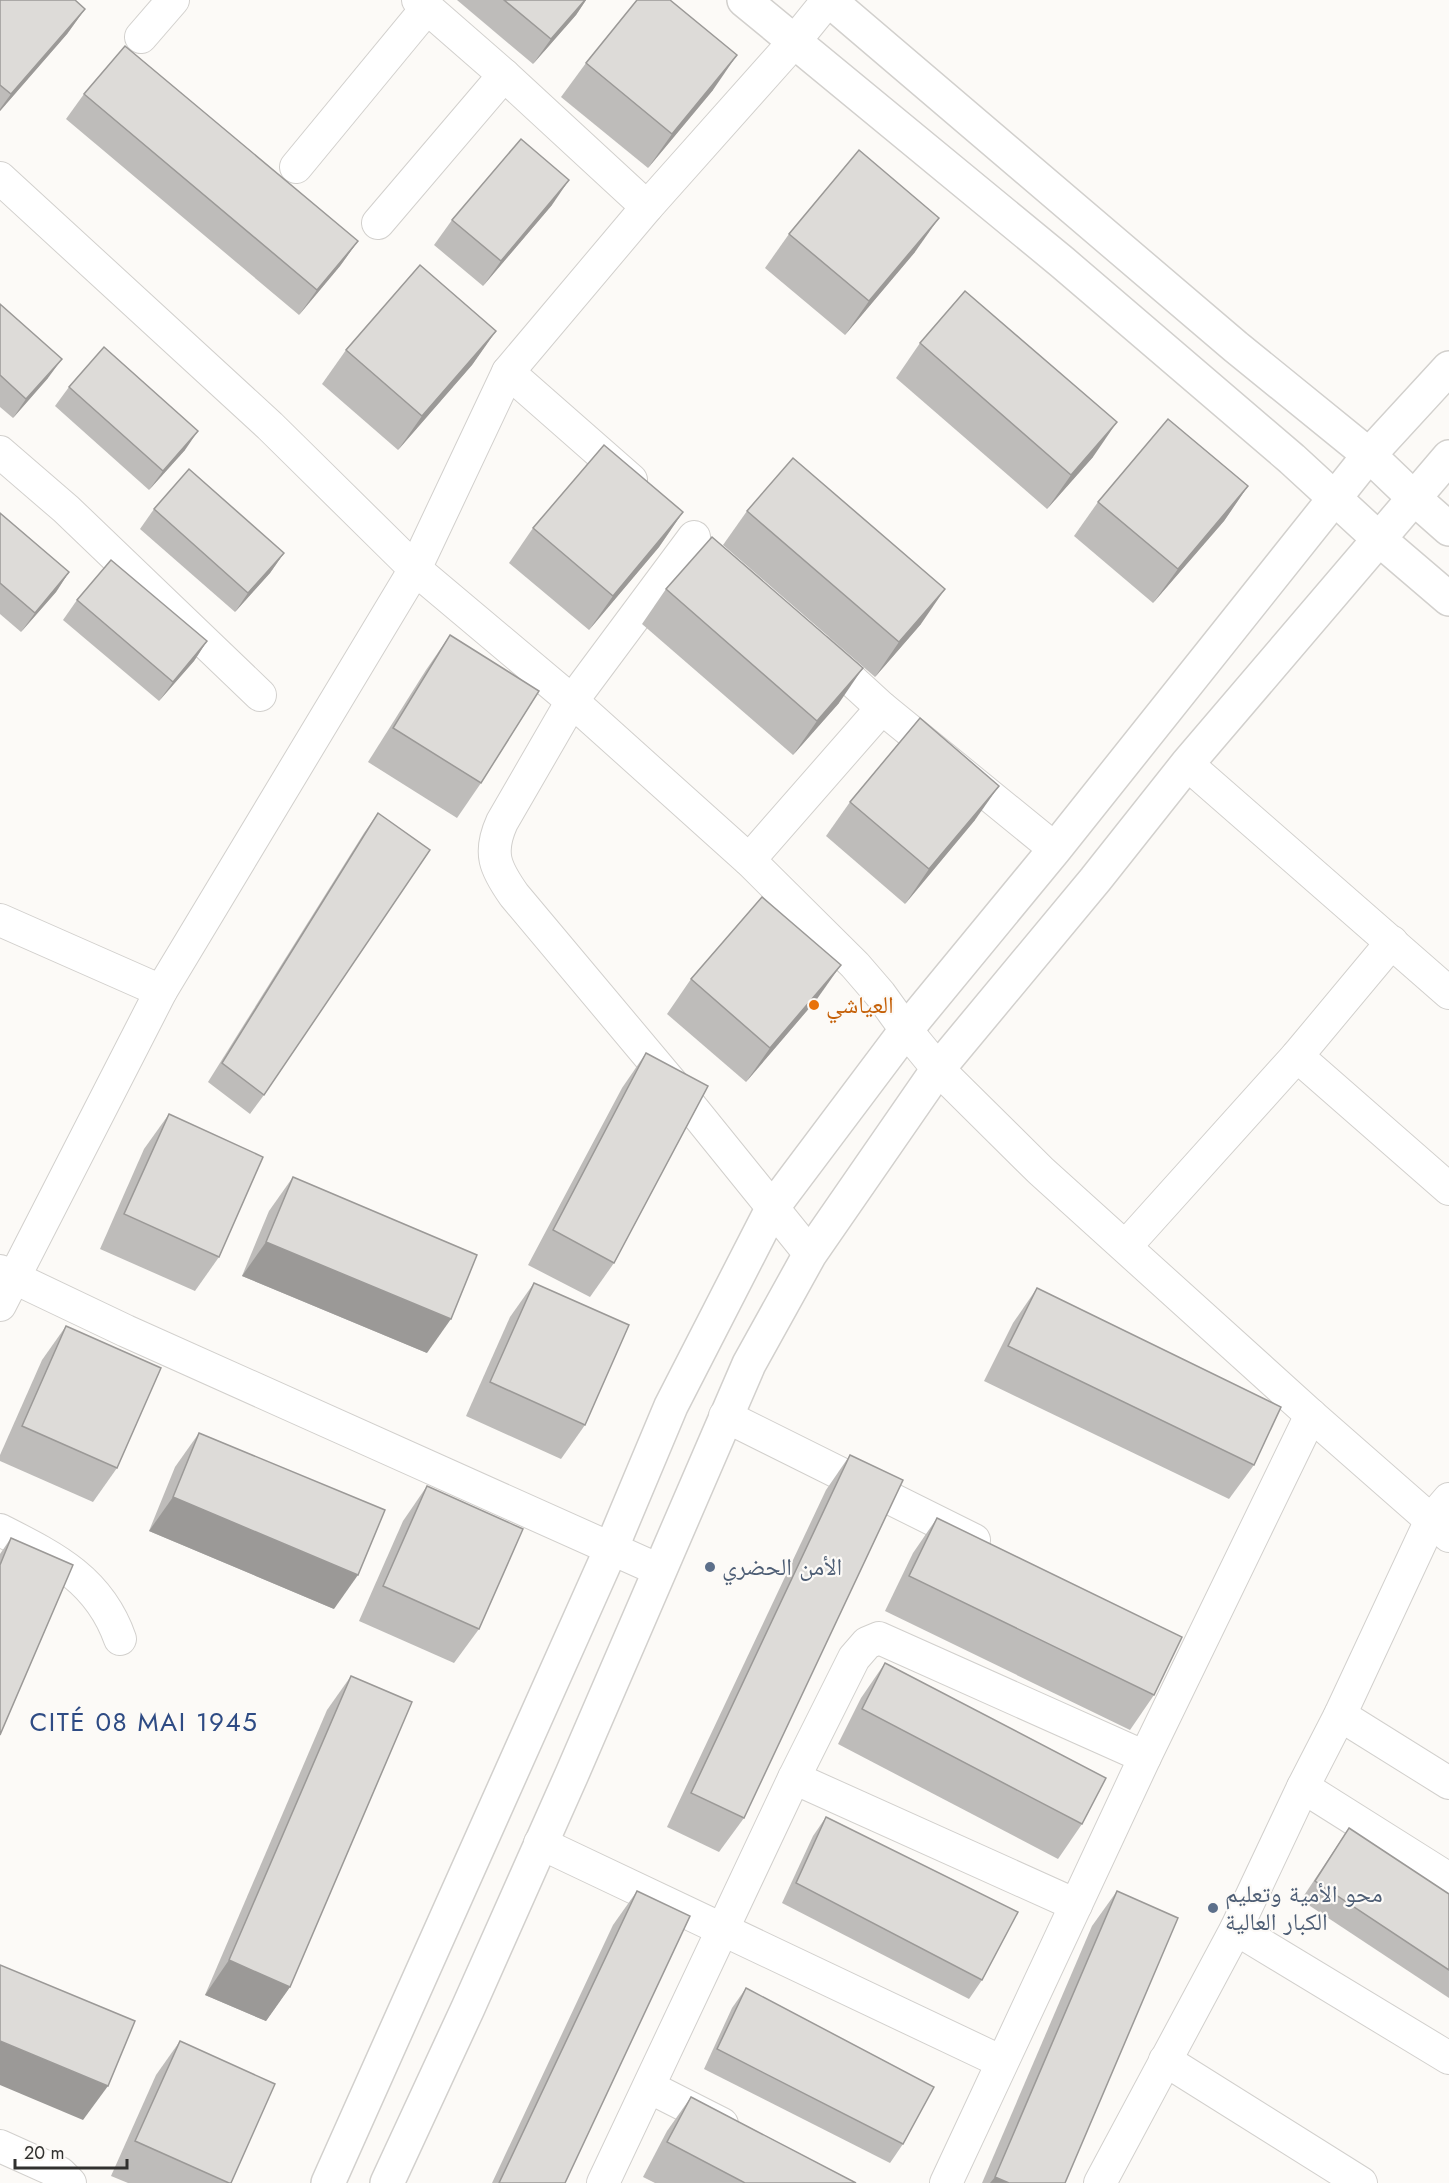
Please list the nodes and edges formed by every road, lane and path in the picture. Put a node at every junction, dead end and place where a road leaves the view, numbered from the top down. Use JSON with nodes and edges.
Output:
{"nodes":[{"id":1,"x":173,"y":0,"type":"edge"},
{"id":2,"x":744,"y":0,"type":"edge"},
{"id":3,"x":828,"y":0,"type":"edge"},
{"id":4,"x":422,"y":4,"type":"edge"},
{"id":5,"x":141,"y":37,"type":"dead end"},
{"id":6,"x":794,"y":42,"type":"junction"},
{"id":7,"x":504,"y":75,"type":"junction"},
{"id":8,"x":296,"y":168,"type":"dead end"},
{"id":9,"x":0,"y":178,"type":"edge"},
{"id":10,"x":647,"y":207,"type":"junction"},
{"id":11,"x":378,"y":222,"type":"dead end"},
{"id":12,"x":1093,"y":224,"type":"junction"},
{"id":13,"x":1062,"y":262,"type":"junction"},
{"id":14,"x":1449,"y":368,"type":"edge"},
{"id":15,"x":508,"y":372,"type":"junction"},
{"id":16,"x":0,"y":453,"type":"edge"},
{"id":17,"x":1369,"y":455,"type":"junction"},
{"id":18,"x":1449,"y":457,"type":"edge"},
{"id":19,"x":651,"y":498,"type":"edge"},
{"id":20,"x":1415,"y":499,"type":"junction"},
{"id":21,"x":1335,"y":500,"type":"junction"},
{"id":22,"x":1449,"y":529,"type":"edge"},
{"id":23,"x":694,"y":537,"type":"dead end"},
{"id":24,"x":1380,"y":540,"type":"junction"},
{"id":25,"x":414,"y":569,"type":"junction"},
{"id":26,"x":1449,"y":599,"type":"edge"},
{"id":27,"x":796,"y":630,"type":"edge"},
{"id":28,"x":260,"y":695,"type":"dead end"},
{"id":29,"x":572,"y":701,"type":"junction"},
{"id":30,"x":882,"y":708,"type":"junction"},
{"id":31,"x":1187,"y":764,"type":"junction"},
{"id":32,"x":1055,"y":849,"type":"junction"},
{"id":33,"x":749,"y":860,"type":"junction"},
{"id":34,"x":0,"y":920,"type":"edge"},
{"id":35,"x":1392,"y":942,"type":"junction"},
{"id":36,"x":161,"y":992,"type":"junction"},
{"id":37,"x":1449,"y":993,"type":"edge"},
{"id":38,"x":906,"y":1030,"type":"junction"},
{"id":39,"x":1297,"y":1056,"type":"junction"},
{"id":40,"x":938,"y":1069,"type":"junction"},
{"id":41,"x":1449,"y":1189,"type":"edge"},
{"id":42,"x":773,"y":1207,"type":"junction"},
{"id":43,"x":1126,"y":1246,"type":"junction"},
{"id":44,"x":810,"y":1254,"type":"junction"},
{"id":45,"x":5,"y":1284,"type":"edge"},
{"id":46,"x":1311,"y":1415,"type":"junction"},
{"id":47,"x":725,"y":1416,"type":"junction"},
{"id":48,"x":1443,"y":1518,"type":"edge"},
{"id":49,"x":0,"y":1530,"type":"edge"},
{"id":50,"x":611,"y":1549,"type":"junction"},
{"id":51,"x":998,"y":1552,"type":"edge"},
{"id":52,"x":659,"y":1570,"type":"junction"},
{"id":53,"x":120,"y":1639,"type":"dead end"},
{"id":54,"x":1340,"y":1715,"type":"junction"},
{"id":55,"x":1145,"y":1757,"type":"junction"},
{"id":56,"x":794,"y":1778,"type":"junction"},
{"id":57,"x":1449,"y":1783,"type":"edge"},
{"id":58,"x":1303,"y":1787,"type":"junction"},
{"id":59,"x":540,"y":1843,"type":"junction"},
{"id":60,"x":1449,"y":1879,"type":"edge"},
{"id":61,"x":1076,"y":1905,"type":"junction"},
{"id":62,"x":723,"y":1929,"type":"junction"},
{"id":63,"x":1236,"y":1929,"type":"junction"},
{"id":64,"x":1449,"y":2058,"type":"edge"},
{"id":65,"x":1166,"y":2060,"type":"junction"},
{"id":66,"x":1002,"y":2062,"type":"junction"},
{"id":67,"x":649,"y":2087,"type":"junction"},
{"id":68,"x":745,"y":2135,"type":"edge"},
{"id":69,"x":0,"y":2146,"type":"edge"},
{"id":70,"x":70,"y":2183,"type":"edge"},
{"id":71,"x":328,"y":2183,"type":"edge"},
{"id":72,"x":387,"y":2183,"type":"edge"},
{"id":73,"x":603,"y":2183,"type":"edge"},
{"id":74,"x":946,"y":2183,"type":"edge"},
{"id":75,"x":1100,"y":2183,"type":"edge"},
{"id":76,"x":1361,"y":2183,"type":"edge"}],
"edges":[{"from":1,"to":5,"type":"street"},
{"from":2,"to":6,"type":"street"},
{"from":3,"to":6,"type":"street"},
{"from":3,"to":12,"type":"street"},
{"from":4,"to":7,"type":"street"},
{"from":4,"to":8,"type":"street"},
{"from":6,"to":10,"type":"street"},
{"from":6,"to":13,"type":"street"},
{"from":7,"to":10,"type":"street"},
{"from":7,"to":11,"type":"street"},
{"from":9,"to":25,"type":"street"},
{"from":10,"to":15,"type":"street"},
{"from":12,"to":13,"type":"street"},
{"from":12,"to":17,"type":"street"},
{"from":13,"to":21,"type":"street"},
{"from":14,"to":17,"type":"street"},
{"from":15,"to":19,"type":"street"},
{"from":15,"to":25,"type":"street"},
{"from":16,"to":28,"type":"street"},
{"from":17,"to":20,"type":"street"},
{"from":17,"to":21,"type":"street"},
{"from":18,"to":20,"type":"street"},
{"from":20,"to":22,"type":"street"},
{"from":20,"to":24,"type":"street"},
{"from":21,"to":24,"type":"street"},
{"from":21,"to":32,"type":"street"},
{"from":23,"to":29,"type":"street"},
{"from":24,"to":26,"type":"street"},
{"from":24,"to":31,"type":"street"},
{"from":25,"to":29,"type":"street"},
{"from":25,"to":36,"type":"street"},
{"from":27,"to":30,"type":"street"},
{"from":29,"to":33,"type":"street"},
{"from":29,"to":42,"type":"street"},
{"from":30,"to":32,"type":"street"},
{"from":30,"to":33,"type":"street"},
{"from":31,"to":35,"type":"street"},
{"from":31,"to":40,"type":"street"},
{"from":32,"to":38,"type":"street"},
{"from":33,"to":38,"type":"street"},
{"from":34,"to":36,"type":"street"},
{"from":35,"to":37,"type":"street"},
{"from":35,"to":39,"type":"street"},
{"from":36,"to":45,"type":"street"},
{"from":38,"to":40,"type":"street"},
{"from":38,"to":42,"type":"street"},
{"from":39,"to":41,"type":"street"},
{"from":39,"to":43,"type":"street"},
{"from":40,"to":43,"type":"street"},
{"from":40,"to":44,"type":"street"},
{"from":42,"to":44,"type":"street"},
{"from":42,"to":50,"type":"street"},
{"from":43,"to":46,"type":"street"},
{"from":44,"to":47,"type":"street"},
{"from":45,"to":50,"type":"street"},
{"from":46,"to":48,"type":"street"},
{"from":46,"to":55,"type":"street"},
{"from":47,"to":51,"type":"street"},
{"from":47,"to":52,"type":"street"},
{"from":48,"to":54,"type":"street"},
{"from":49,"to":53,"type":"street"},
{"from":50,"to":52,"type":"street"},
{"from":50,"to":71,"type":"street"},
{"from":52,"to":59,"type":"street"},
{"from":54,"to":57,"type":"street"},
{"from":54,"to":58,"type":"street"},
{"from":55,"to":56,"type":"street"},
{"from":55,"to":61,"type":"street"},
{"from":56,"to":61,"type":"street"},
{"from":56,"to":62,"type":"street"},
{"from":58,"to":60,"type":"street"},
{"from":58,"to":63,"type":"street"},
{"from":59,"to":62,"type":"street"},
{"from":59,"to":72,"type":"street"},
{"from":61,"to":66,"type":"street"},
{"from":62,"to":66,"type":"street"},
{"from":62,"to":67,"type":"street"},
{"from":63,"to":64,"type":"street"},
{"from":63,"to":65,"type":"street"},
{"from":65,"to":75,"type":"street"},
{"from":65,"to":76,"type":"street"},
{"from":66,"to":74,"type":"street"},
{"from":67,"to":68,"type":"street"},
{"from":67,"to":73,"type":"street"},
{"from":69,"to":70,"type":"street"}]}
